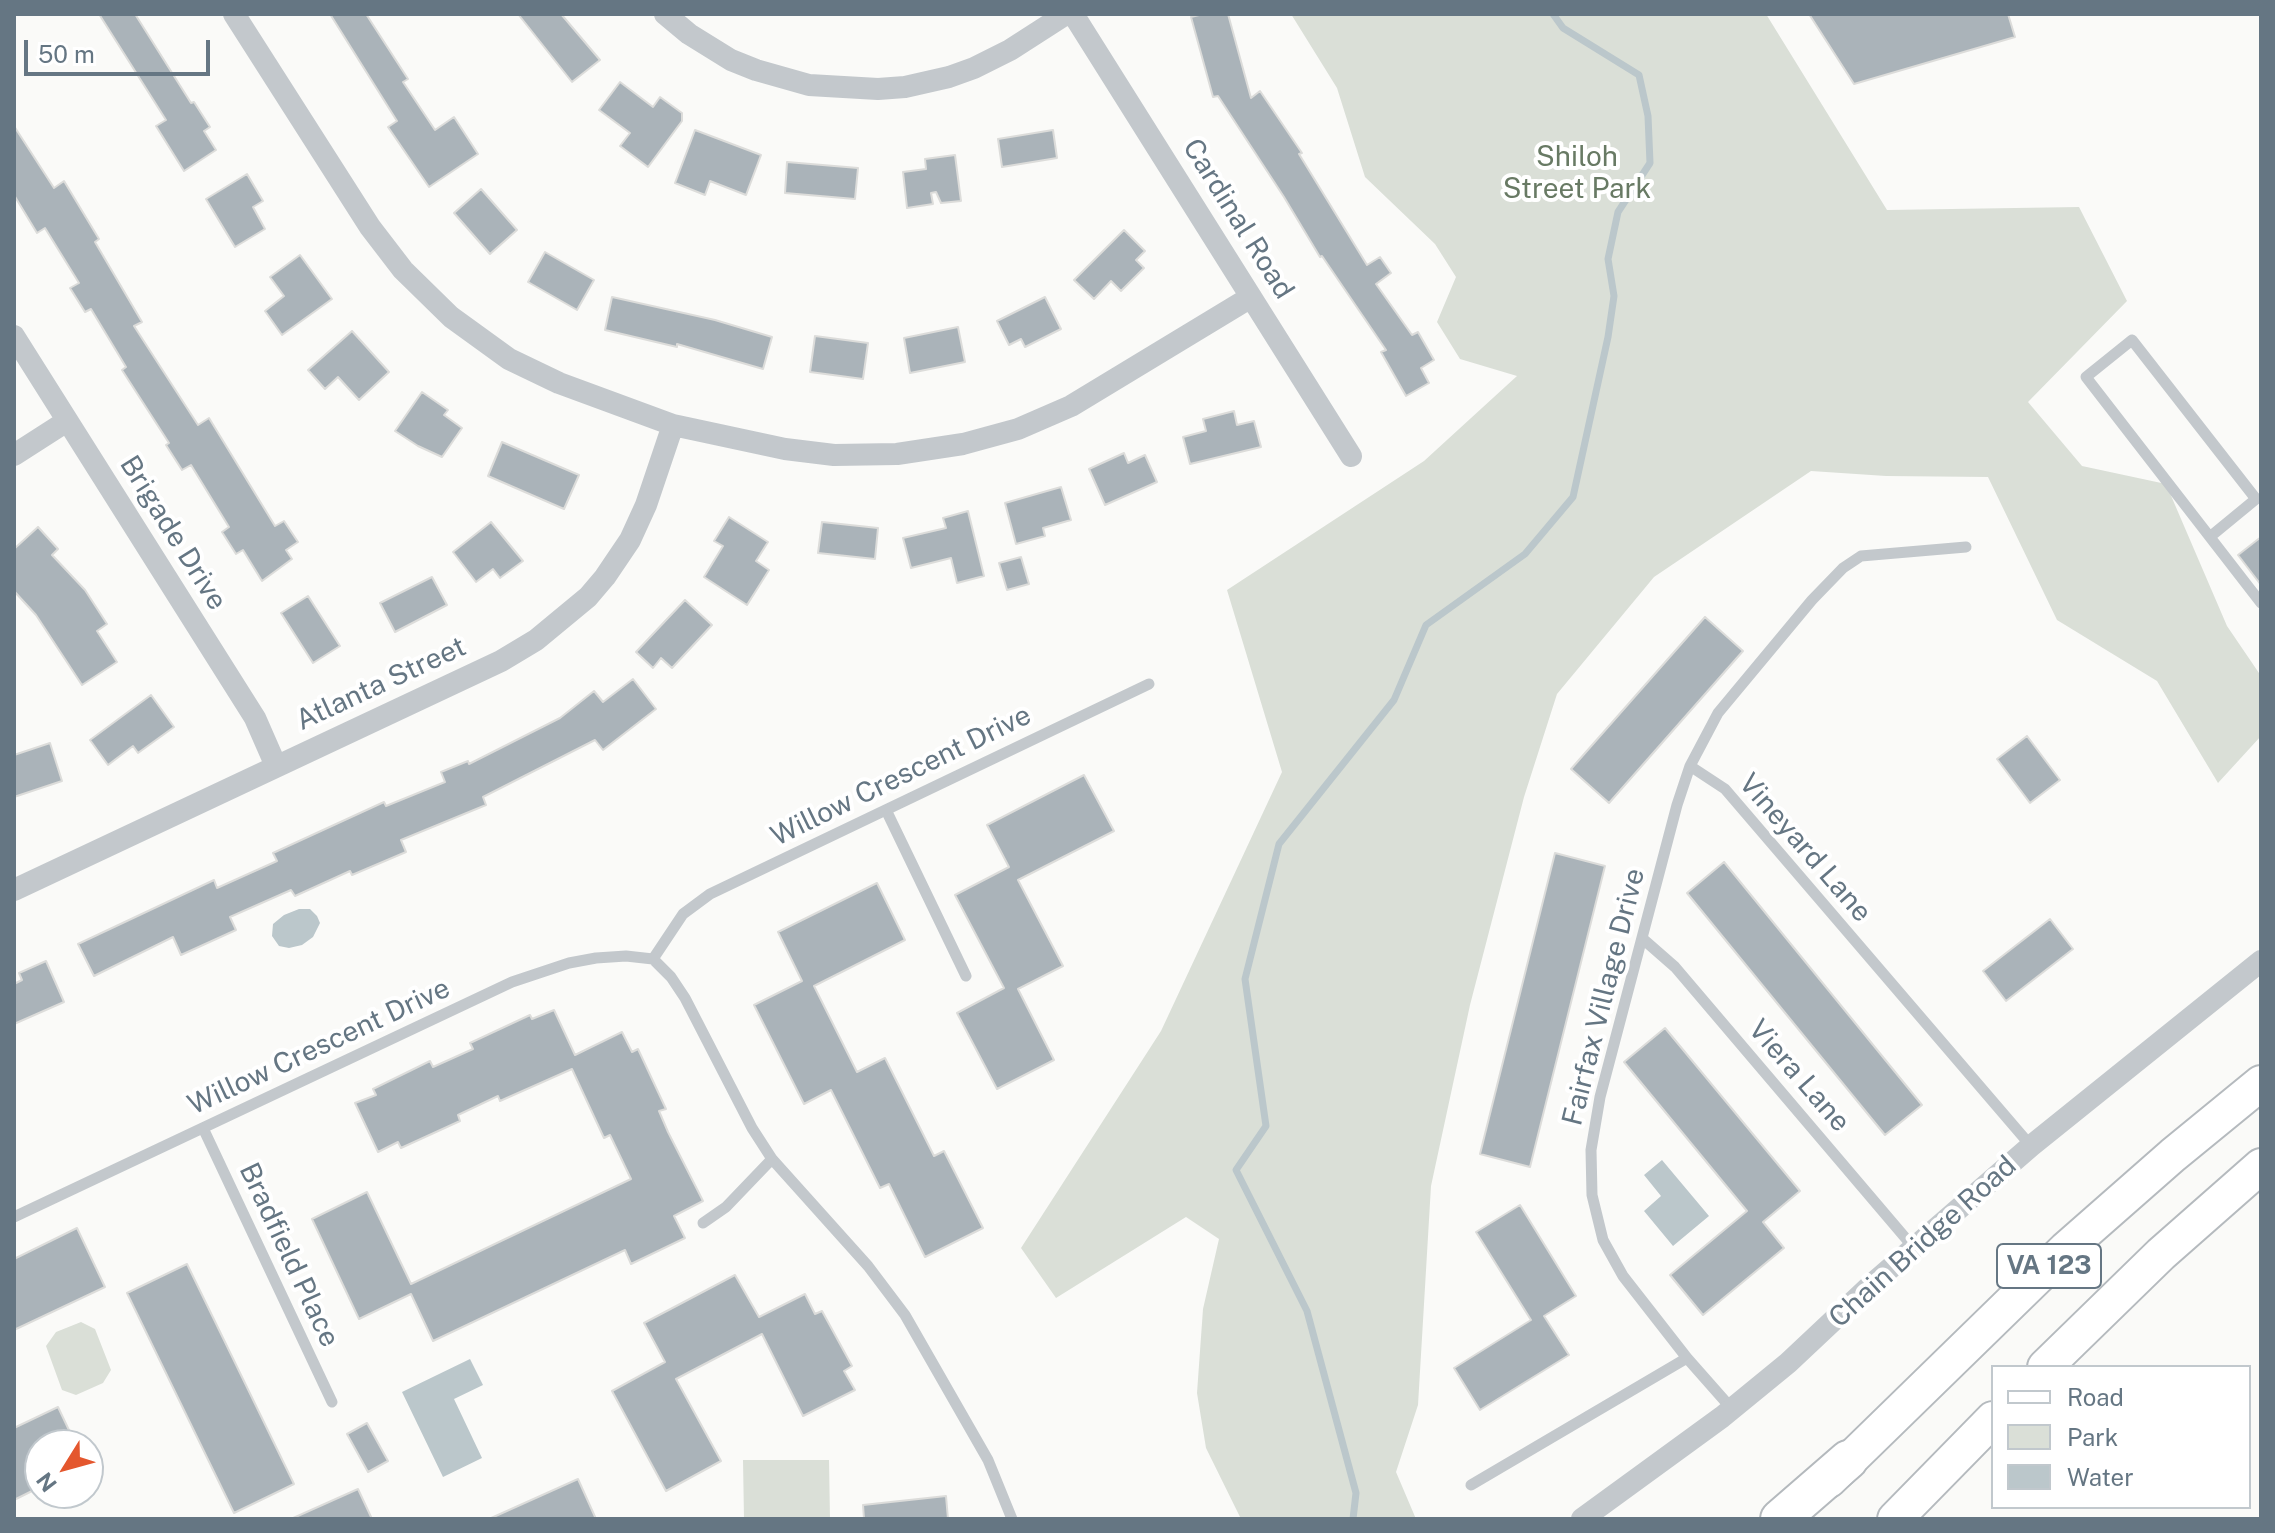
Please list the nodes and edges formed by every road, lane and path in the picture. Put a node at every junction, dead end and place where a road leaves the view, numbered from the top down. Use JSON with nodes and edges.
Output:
{"nodes":[{"id":1,"x":234,"y":14,"type":"edge"},
{"id":2,"x":665,"y":14,"type":"edge"},
{"id":3,"x":1066,"y":14,"type":"edge"},
{"id":4,"x":1073,"y":14,"type":"edge"},
{"id":5,"x":1251,"y":297,"type":"junction"},
{"id":6,"x":14,"y":336,"type":"edge"},
{"id":7,"x":67,"y":421,"type":"junction"},
{"id":8,"x":673,"y":425,"type":"junction"},
{"id":9,"x":14,"y":455,"type":"edge"},
{"id":10,"x":1351,"y":456,"type":"dead end"},
{"id":11,"x":2211,"y":536,"type":"junction"},
{"id":12,"x":1966,"y":547,"type":"dead end"},
{"id":13,"x":2261,"y":603,"type":"edge"},
{"id":14,"x":1149,"y":684,"type":"dead end"},
{"id":15,"x":276,"y":766,"type":"junction"},
{"id":16,"x":1690,"y":766,"type":"junction"},
{"id":17,"x":886,"y":810,"type":"junction"},
{"id":18,"x":14,"y":890,"type":"edge"},
{"id":19,"x":1643,"y":939,"type":"junction"},
{"id":20,"x":653,"y":959,"type":"junction"},
{"id":21,"x":2261,"y":961,"type":"edge"},
{"id":22,"x":966,"y":976,"type":"dead end"},
{"id":23,"x":2261,"y":1083,"type":"edge"},
{"id":24,"x":203,"y":1128,"type":"junction"},
{"id":25,"x":2031,"y":1146,"type":"junction"},
{"id":26,"x":772,"y":1159,"type":"junction"},
{"id":27,"x":2261,"y":1166,"type":"edge"},
{"id":28,"x":14,"y":1217,"type":"edge"},
{"id":29,"x":703,"y":1223,"type":"dead end"},
{"id":30,"x":1914,"y":1248,"type":"junction"},
{"id":31,"x":1687,"y":1358,"type":"junction"},
{"id":32,"x":2047,"y":1365,"type":"edge"},
{"id":33,"x":332,"y":1402,"type":"dead end"},
{"id":34,"x":1732,"y":1409,"type":"junction"},
{"id":35,"x":1991,"y":1421,"type":"edge"},
{"id":36,"x":1848,"y":1460,"type":"junction"},
{"id":37,"x":1471,"y":1485,"type":"dead end"},
{"id":38,"x":1012,"y":1519,"type":"edge"},
{"id":39,"x":1582,"y":1519,"type":"edge"},
{"id":40,"x":1780,"y":1519,"type":"edge"},
{"id":41,"x":1791,"y":1519,"type":"edge"},
{"id":42,"x":1895,"y":1519,"type":"edge"}],
"edges":[{"from":1,"to":8,"type":"street"},
{"from":2,"to":3,"type":"street"},
{"from":4,"to":5,"type":"street","name":"Cardinal Road"},
{"from":5,"to":8,"type":"street"},
{"from":5,"to":10,"type":"street","name":"Cardinal Road"},
{"from":6,"to":7,"type":"street","name":"Brigade Drive"},
{"from":7,"to":9,"type":"street"},
{"from":7,"to":15,"type":"street","name":"Brigade Drive"},
{"from":8,"to":15,"type":"street","name":"Atlanta Street"},
{"from":11,"to":11,"type":"lane"},
{"from":11,"to":13,"type":"lane"},
{"from":12,"to":16,"type":"lane"},
{"from":14,"to":17,"type":"lane","name":"Willow Crescent Drive"},
{"from":15,"to":18,"type":"street","name":"Atlanta Street"},
{"from":16,"to":19,"type":"lane","name":"Fairfax Village Drive"},
{"from":16,"to":25,"type":"lane","name":"Vineyard Lane"},
{"from":17,"to":20,"type":"lane","name":"Willow Crescent Drive"},
{"from":17,"to":22,"type":"lane"},
{"from":19,"to":30,"type":"lane","name":"Viera Lane"},
{"from":19,"to":31,"type":"lane","name":"Fairfax Village Drive"},
{"from":20,"to":24,"type":"lane","name":"Willow Crescent Drive"},
{"from":20,"to":26,"type":"lane"},
{"from":21,"to":25,"type":"street","name":"Chain Bridge Road"},
{"from":23,"to":36,"type":"main road","number":"VA 123"},
{"from":24,"to":28,"type":"lane","name":"Willow Crescent Drive"},
{"from":24,"to":33,"type":"lane","name":"Bradfield Place"},
{"from":25,"to":30,"type":"street","name":"Chain Bridge Road"},
{"from":26,"to":29,"type":"lane"},
{"from":26,"to":38,"type":"lane"},
{"from":27,"to":32,"type":"main road","number":"VA 123"},
{"from":30,"to":34,"type":"street","name":"Chain Bridge Road"},
{"from":31,"to":34,"type":"lane","name":"Fairfax Village Drive"},
{"from":31,"to":37,"type":"lane"},
{"from":34,"to":39,"type":"street","name":"Chain Bridge Road"},
{"from":35,"to":42,"type":"main road"},
{"from":36,"to":40,"type":"highway"},
{"from":36,"to":41,"type":"main road","number":"VA 123"}]}
